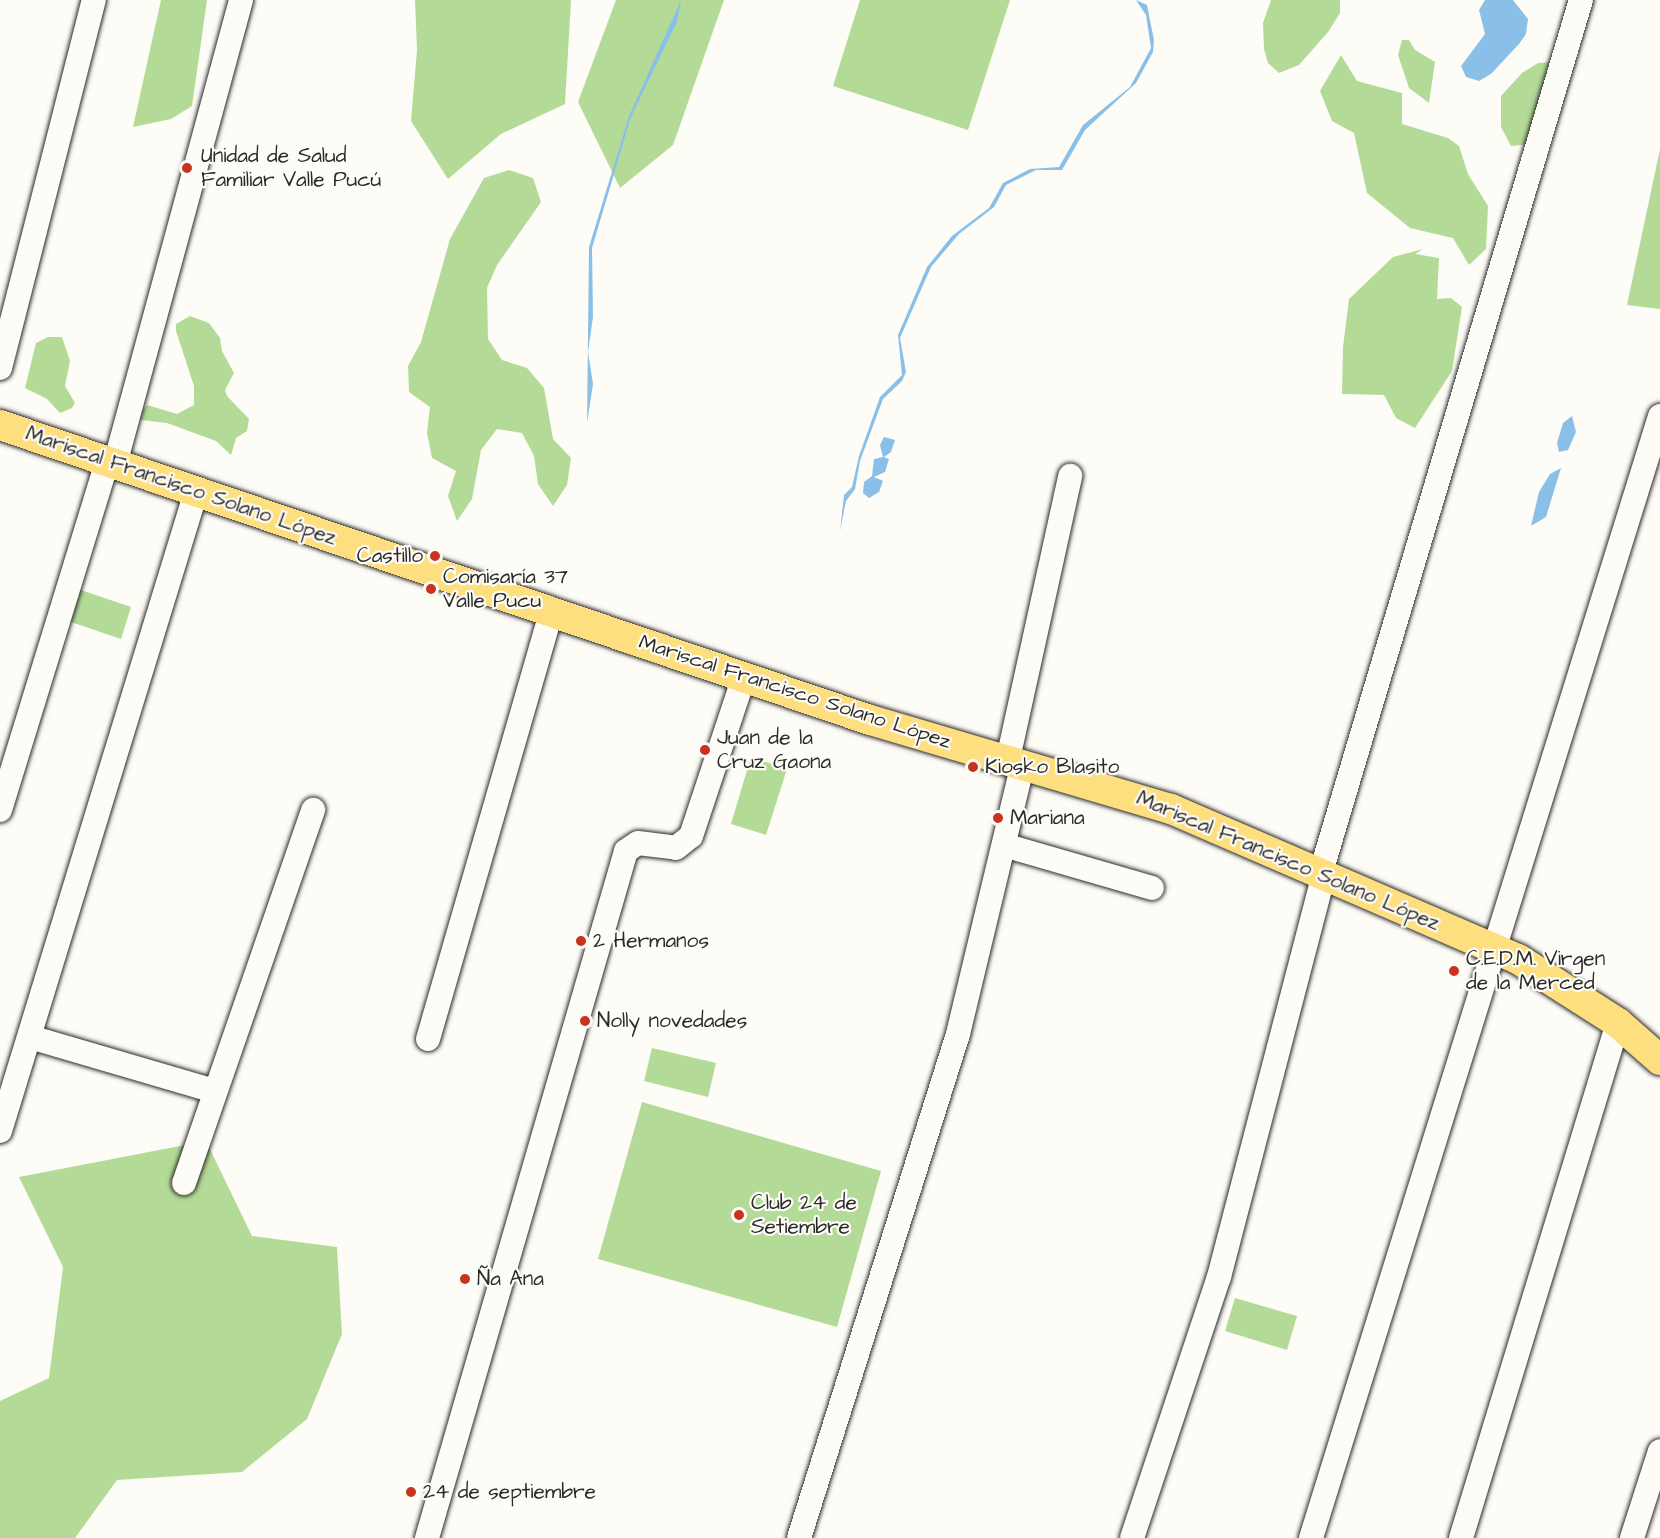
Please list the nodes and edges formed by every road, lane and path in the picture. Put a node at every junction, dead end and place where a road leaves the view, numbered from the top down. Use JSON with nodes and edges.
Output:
{"nodes":[{"id":1,"x":94,"y":0,"type":"edge"},
{"id":2,"x":241,"y":0,"type":"edge"},
{"id":3,"x":1581,"y":0,"type":"edge"},
{"id":4,"x":0,"y":368,"type":"edge"},
{"id":5,"x":1660,"y":416,"type":"edge"},
{"id":6,"x":0,"y":425,"type":"edge"},
{"id":7,"x":111,"y":463,"type":"junction"},
{"id":8,"x":1070,"y":476,"type":"dead end"},
{"id":9,"x":196,"y":492,"type":"junction"},
{"id":10,"x":552,"y":610,"type":"junction"},
{"id":11,"x":744,"y":677,"type":"junction"},
{"id":12,"x":1016,"y":761,"type":"junction"},
{"id":13,"x":0,"y":810,"type":"edge"},
{"id":14,"x":313,"y":810,"type":"dead end"},
{"id":15,"x":1004,"y":845,"type":"junction"},
{"id":16,"x":1322,"y":873,"type":"junction"},
{"id":17,"x":1152,"y":888,"type":"dead end"},
{"id":18,"x":1496,"y":948,"type":"junction"},
{"id":19,"x":1618,"y":1023,"type":"junction"},
{"id":20,"x":30,"y":1037,"type":"junction"},
{"id":21,"x":428,"y":1039,"type":"dead end"},
{"id":22,"x":1660,"y":1060,"type":"edge"},
{"id":23,"x":215,"y":1091,"type":"junction"},
{"id":24,"x":0,"y":1131,"type":"edge"},
{"id":25,"x":184,"y":1183,"type":"dead end"},
{"id":26,"x":1660,"y":1451,"type":"edge"},
{"id":27,"x":427,"y":1538,"type":"edge"},
{"id":28,"x":799,"y":1538,"type":"edge"},
{"id":29,"x":1132,"y":1538,"type":"edge"},
{"id":30,"x":1311,"y":1538,"type":"edge"},
{"id":31,"x":1461,"y":1538,"type":"edge"},
{"id":32,"x":1632,"y":1538,"type":"edge"}],
"edges":[{"from":1,"to":4,"type":"street"},
{"from":2,"to":7,"type":"street"},
{"from":3,"to":16,"type":"street"},
{"from":5,"to":18,"type":"street"},
{"from":6,"to":7,"type":"main road","name":"Mariscal Francisco Solano López"},
{"from":7,"to":9,"type":"main road","name":"Mariscal Francisco Solano López"},
{"from":7,"to":13,"type":"street"},
{"from":8,"to":12,"type":"street"},
{"from":9,"to":10,"type":"main road","name":"Mariscal Francisco Solano López"},
{"from":9,"to":20,"type":"street"},
{"from":10,"to":11,"type":"main road","name":"Mariscal Francisco Solano López"},
{"from":10,"to":21,"type":"street"},
{"from":11,"to":12,"type":"main road","name":"Mariscal Francisco Solano López"},
{"from":11,"to":27,"type":"street"},
{"from":12,"to":15,"type":"street"},
{"from":12,"to":16,"type":"main road","name":"Mariscal Francisco Solano López"},
{"from":14,"to":23,"type":"street"},
{"from":15,"to":17,"type":"street"},
{"from":15,"to":28,"type":"street"},
{"from":16,"to":18,"type":"main road","name":"Mariscal Francisco Solano López"},
{"from":16,"to":29,"type":"street"},
{"from":18,"to":19,"type":"main road","name":"Mariscal Francisco Solano López"},
{"from":18,"to":30,"type":"street"},
{"from":19,"to":22,"type":"main road","name":"Mariscal Francisco Solano López"},
{"from":19,"to":31,"type":"street"},
{"from":20,"to":23,"type":"street"},
{"from":20,"to":24,"type":"street"},
{"from":23,"to":25,"type":"street"},
{"from":26,"to":32,"type":"street"}]}
